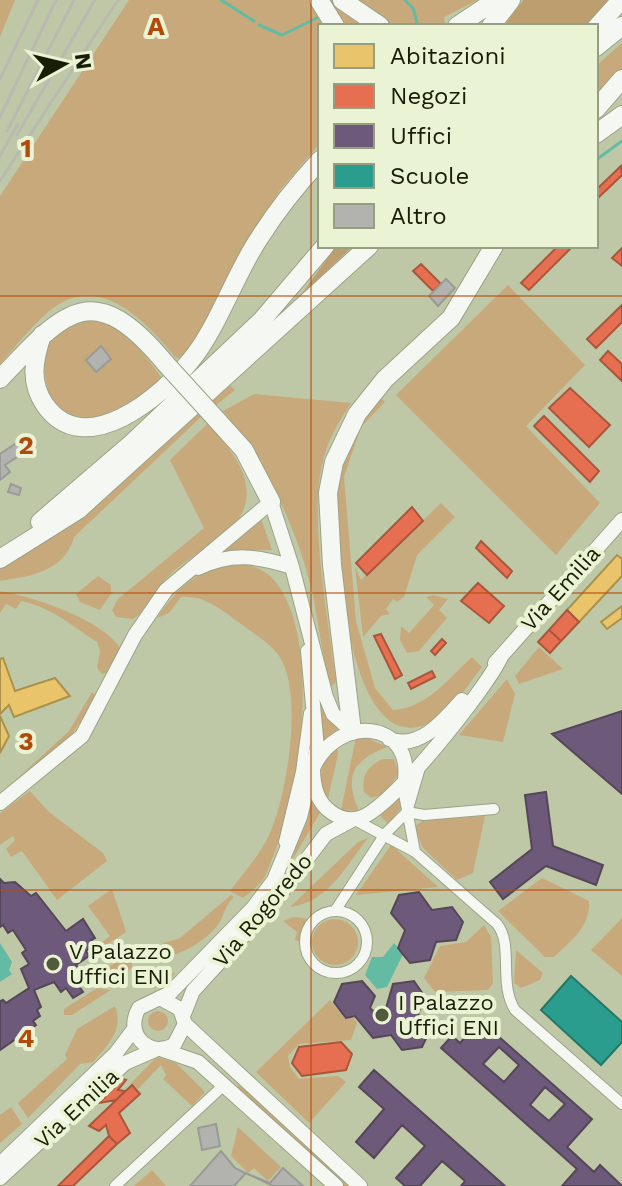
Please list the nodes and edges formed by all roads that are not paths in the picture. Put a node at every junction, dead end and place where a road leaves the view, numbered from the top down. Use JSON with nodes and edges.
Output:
{"nodes":[{"id":1,"x":319,"y":0,"type":"edge"},
{"id":2,"x":342,"y":0,"type":"edge"},
{"id":3,"x":496,"y":0,"type":"edge"},
{"id":4,"x":511,"y":0,"type":"edge"},
{"id":5,"x":621,"y":0,"type":"edge"},
{"id":6,"x":334,"y":24,"type":"edge"},
{"id":7,"x":377,"y":24,"type":"edge"},
{"id":8,"x":460,"y":24,"type":"edge"},
{"id":9,"x":493,"y":24,"type":"edge"},
{"id":10,"x":598,"y":26,"type":"edge"},
{"id":11,"x":622,"y":26,"type":"edge"},
{"id":12,"x":598,"y":45,"type":"edge"},
{"id":13,"x":622,"y":79,"type":"edge"},
{"id":14,"x":598,"y":107,"type":"edge"},
{"id":15,"x":622,"y":115,"type":"edge"},
{"id":16,"x":598,"y":133,"type":"edge"},
{"id":17,"x":318,"y":163,"type":"edge"},
{"id":18,"x":323,"y":248,"type":"edge"},
{"id":19,"x":367,"y":248,"type":"edge"},
{"id":20,"x":493,"y":248,"type":"edge"},
{"id":21,"x":42,"y":335,"type":"junction"},
{"id":22,"x":0,"y":379,"type":"edge"},
{"id":23,"x":200,"y":387,"type":"junction"},
{"id":24,"x":271,"y":502,"type":"junction"},
{"id":25,"x":622,"y":520,"type":"edge"},
{"id":26,"x":0,"y":546,"type":"edge"},
{"id":27,"x":0,"y":559,"type":"edge"},
{"id":28,"x":292,"y":567,"type":"junction"},
{"id":29,"x":183,"y":575,"type":"junction"},
{"id":30,"x":303,"y":607,"type":"junction"},
{"id":31,"x":501,"y":657,"type":"junction"},
{"id":32,"x":311,"y":699,"type":"junction"},
{"id":33,"x":352,"y":731,"type":"junction"},
{"id":34,"x":389,"y":739,"type":"junction"},
{"id":35,"x":427,"y":755,"type":"junction"},
{"id":36,"x":316,"y":763,"type":"junction"},
{"id":37,"x":405,"y":779,"type":"junction"},
{"id":38,"x":0,"y":803,"type":"edge"},
{"id":39,"x":494,"y":809,"type":"dead end"},
{"id":40,"x":407,"y":812,"type":"junction"},
{"id":41,"x":355,"y":820,"type":"junction"},
{"id":42,"x":385,"y":834,"type":"junction"},
{"id":43,"x":415,"y":852,"type":"junction"},
{"id":44,"x":274,"y":880,"type":"junction"},
{"id":45,"x":335,"y":911,"type":"junction"},
{"id":46,"x":160,"y":998,"type":"junction"},
{"id":47,"x":184,"y":1020,"type":"junction"},
{"id":48,"x":134,"y":1029,"type":"junction"},
{"id":49,"x":160,"y":1050,"type":"junction"},
{"id":50,"x":223,"y":1086,"type":"junction"},
{"id":51,"x":622,"y":1104,"type":"edge"},
{"id":52,"x":0,"y":1166,"type":"edge"},
{"id":53,"x":0,"y":1178,"type":"edge"},
{"id":54,"x":115,"y":1186,"type":"edge"},
{"id":55,"x":336,"y":1186,"type":"edge"},
{"id":56,"x":360,"y":1186,"type":"edge"}],
"edges":[{"from":1,"to":6,"type":"highway"},
{"from":2,"to":7,"type":"highway"},
{"from":3,"to":8,"type":"highway"},
{"from":4,"to":9,"type":"highway"},
{"from":5,"to":10,"type":"highway"},
{"from":11,"to":12,"type":"highway"},
{"from":13,"to":14,"type":"highway"},
{"from":15,"to":16,"type":"highway"},
{"from":17,"to":21,"type":"highway"},
{"from":18,"to":23,"type":"highway"},
{"from":19,"to":23,"type":"highway"},
{"from":20,"to":33,"type":"highway"},
{"from":21,"to":22,"type":"highway"},
{"from":21,"to":24,"type":"highway","bridge":true},
{"from":23,"to":26,"type":"highway"},
{"from":23,"to":27,"type":"highway"},
{"from":24,"to":28,"type":"street"},
{"from":24,"to":29,"type":"street"},
{"from":25,"to":31,"type":"street","name":"Via Emilia"},
{"from":28,"to":29,"type":"street"},
{"from":28,"to":30,"type":"street"},
{"from":29,"to":38,"type":"street"},
{"from":30,"to":32,"type":"street"},
{"from":30,"to":33,"type":"street"},
{"from":31,"to":34,"type":"street"},
{"from":31,"to":35,"type":"street"},
{"from":32,"to":36,"type":"street"},
{"from":32,"to":44,"type":"street"},
{"from":33,"to":34,"type":"street"},
{"from":33,"to":36,"type":"street"},
{"from":34,"to":37,"type":"street"},
{"from":35,"to":37,"type":"street"},
{"from":35,"to":40,"type":"street"},
{"from":36,"to":41,"type":"street"},
{"from":36,"to":44,"type":"street"},
{"from":37,"to":40,"type":"street"},
{"from":37,"to":41,"type":"street"},
{"from":39,"to":40,"type":"street"},
{"from":40,"to":42,"type":"street"},
{"from":40,"to":43,"type":"street"},
{"from":41,"to":42,"type":"street"},
{"from":41,"to":47,"type":"street","name":"Via Rogoredo"},
{"from":42,"to":43,"type":"street"},
{"from":42,"to":45,"type":"street"},
{"from":43,"to":51,"type":"street"},
{"from":44,"to":46,"type":"street"},
{"from":45,"to":45,"type":"street"},
{"from":46,"to":47,"type":"street"},
{"from":46,"to":48,"type":"street"},
{"from":47,"to":49,"type":"street"},
{"from":47,"to":56,"type":"street"},
{"from":48,"to":49,"type":"street"},
{"from":48,"to":52,"type":"street","name":"Via Emilia"},
{"from":49,"to":50,"type":"street"},
{"from":49,"to":53,"type":"street","name":"Via Emilia"},
{"from":50,"to":54,"type":"street"},
{"from":50,"to":55,"type":"street"}]}
